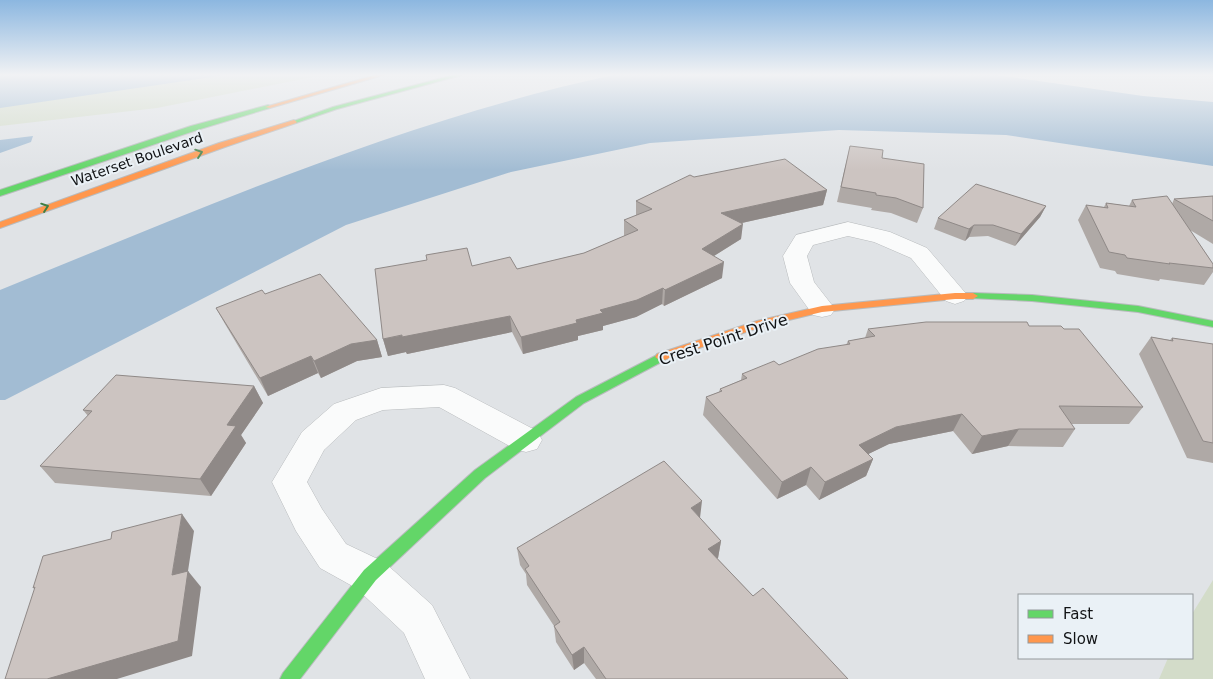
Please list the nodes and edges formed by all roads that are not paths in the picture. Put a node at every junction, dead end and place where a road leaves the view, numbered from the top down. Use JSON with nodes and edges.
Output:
{"nodes":[{"id":1,"x":269,"y":107,"type":"edge"},
{"id":2,"x":340,"y":107,"type":"edge"},
{"id":3,"x":0,"y":193,"type":"edge"},
{"id":4,"x":0,"y":225,"type":"edge"},
{"id":5,"x":955,"y":296,"type":"junction"},
{"id":6,"x":822,"y":309,"type":"junction"},
{"id":7,"x":1213,"y":324,"type":"edge"},
{"id":8,"x":526,"y":440,"type":"junction"},
{"id":9,"x":370,"y":575,"type":"junction"},
{"id":10,"x":289,"y":679,"type":"edge"},
{"id":11,"x":448,"y":679,"type":"edge"}],
"edges":[{"from":1,"to":3,"type":"street","name":"Waterset Boulevard"},
{"from":4,"to":2,"type":"street","name":"Waterset Boulevard","one_way":true},
{"from":5,"to":6,"type":"street","name":"Crest Point Drive"},
{"from":5,"to":6,"type":"street"},
{"from":5,"to":7,"type":"street","name":"Crest Point Drive"},
{"from":6,"to":8,"type":"street","name":"Crest Point Drive"},
{"from":8,"to":9,"type":"street","name":"Crest Point Drive"},
{"from":8,"to":9,"type":"street"},
{"from":9,"to":10,"type":"street","name":"Crest Point Drive"},
{"from":9,"to":11,"type":"street"}]}
